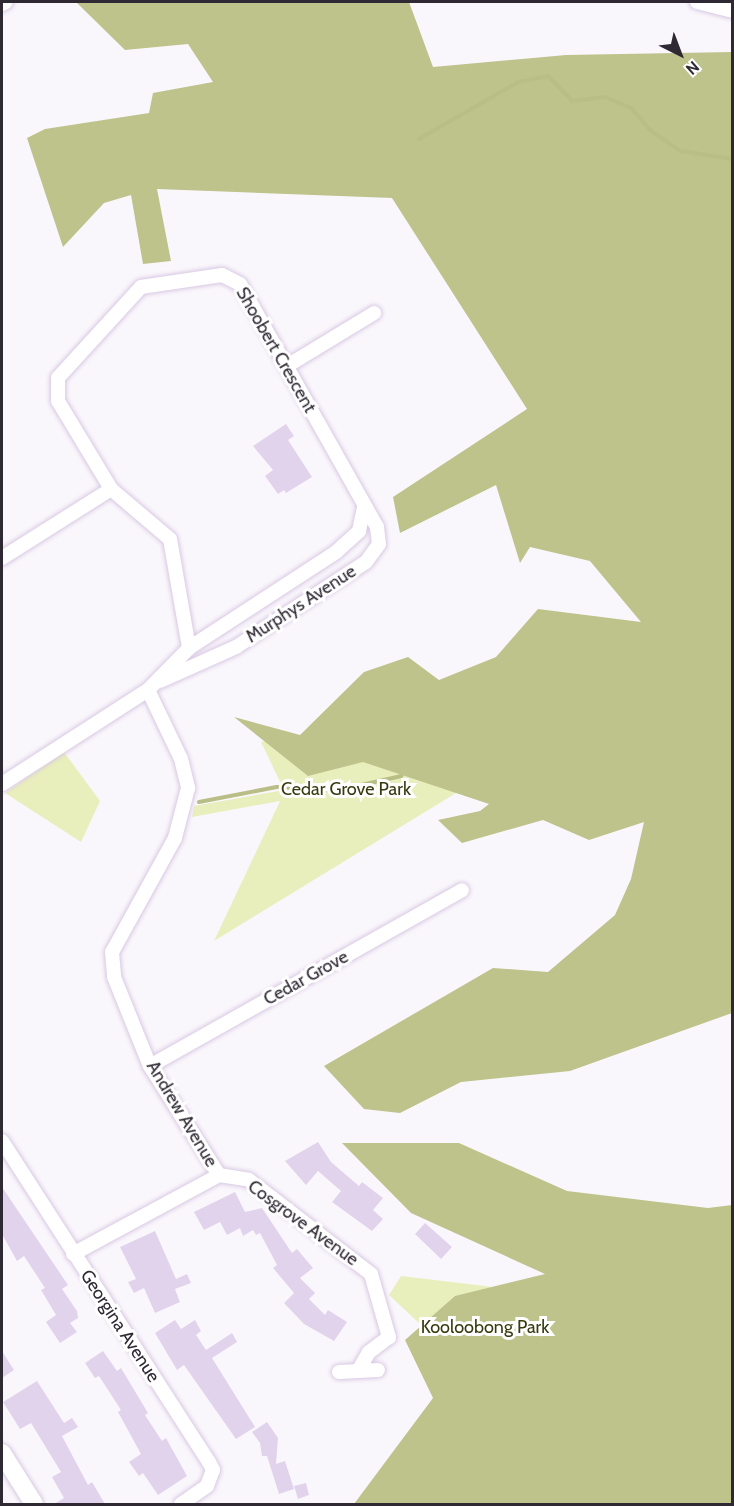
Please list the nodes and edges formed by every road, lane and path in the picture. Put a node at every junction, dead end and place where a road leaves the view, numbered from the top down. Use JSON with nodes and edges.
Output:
{"nodes":[{"id":1,"x":6,"y":2,"type":"edge"},
{"id":2,"x":697,"y":2,"type":"edge"},
{"id":3,"x":2,"y":4,"type":"edge"},
{"id":4,"x":732,"y":11,"type":"edge"},
{"id":5,"x":374,"y":313,"type":"dead end"},
{"id":6,"x":287,"y":366,"type":"junction"},
{"id":7,"x":111,"y":489,"type":"junction"},
{"id":8,"x":364,"y":508,"type":"junction"},
{"id":9,"x":2,"y":558,"type":"edge"},
{"id":10,"x":189,"y":648,"type":"junction"},
{"id":11,"x":160,"y":681,"type":"junction"},
{"id":12,"x":148,"y":690,"type":"junction"},
{"id":13,"x":2,"y":784,"type":"edge"},
{"id":14,"x":462,"y":890,"type":"dead end"},
{"id":15,"x":150,"y":1066,"type":"junction"},
{"id":16,"x":2,"y":1142,"type":"edge"},
{"id":17,"x":219,"y":1175,"type":"junction"},
{"id":18,"x":73,"y":1254,"type":"junction"},
{"id":19,"x":378,"y":1370,"type":"dead end"},
{"id":20,"x":358,"y":1371,"type":"junction"},
{"id":21,"x":339,"y":1372,"type":"dead end"},
{"id":22,"x":2,"y":1454,"type":"edge"},
{"id":23,"x":34,"y":1504,"type":"edge"},
{"id":24,"x":181,"y":1504,"type":"edge"}],
"edges":[{"from":1,"to":3,"type":"street"},
{"from":2,"to":4,"type":"street"},
{"from":5,"to":6,"type":"street"},
{"from":6,"to":7,"type":"street","name":"Shoobert Crescent"},
{"from":6,"to":8,"type":"street","name":"Shoobert Crescent"},
{"from":7,"to":9,"type":"street"},
{"from":7,"to":10,"type":"street","name":"Shoobert Crescent"},
{"from":8,"to":10,"type":"street","name":"Murphys Avenue"},
{"from":8,"to":11,"type":"street","name":"Murphys Avenue"},
{"from":10,"to":11,"type":"street","name":"Murphys Avenue"},
{"from":11,"to":12,"type":"street","name":"Murphys Avenue"},
{"from":12,"to":13,"type":"street","name":"Murphys Avenue"},
{"from":12,"to":15,"type":"street","name":"Andrew Avenue"},
{"from":14,"to":15,"type":"street","name":"Cedar Grove"},
{"from":15,"to":17,"type":"street","name":"Andrew Avenue"},
{"from":16,"to":18,"type":"street","name":"Georgina Avenue"},
{"from":17,"to":18,"type":"street"},
{"from":17,"to":20,"type":"street","name":"Cosgrove Avenue"},
{"from":18,"to":24,"type":"street","name":"Georgina Avenue"},
{"from":19,"to":20,"type":"street"},
{"from":20,"to":21,"type":"street"},
{"from":22,"to":23,"type":"main road"}]}
